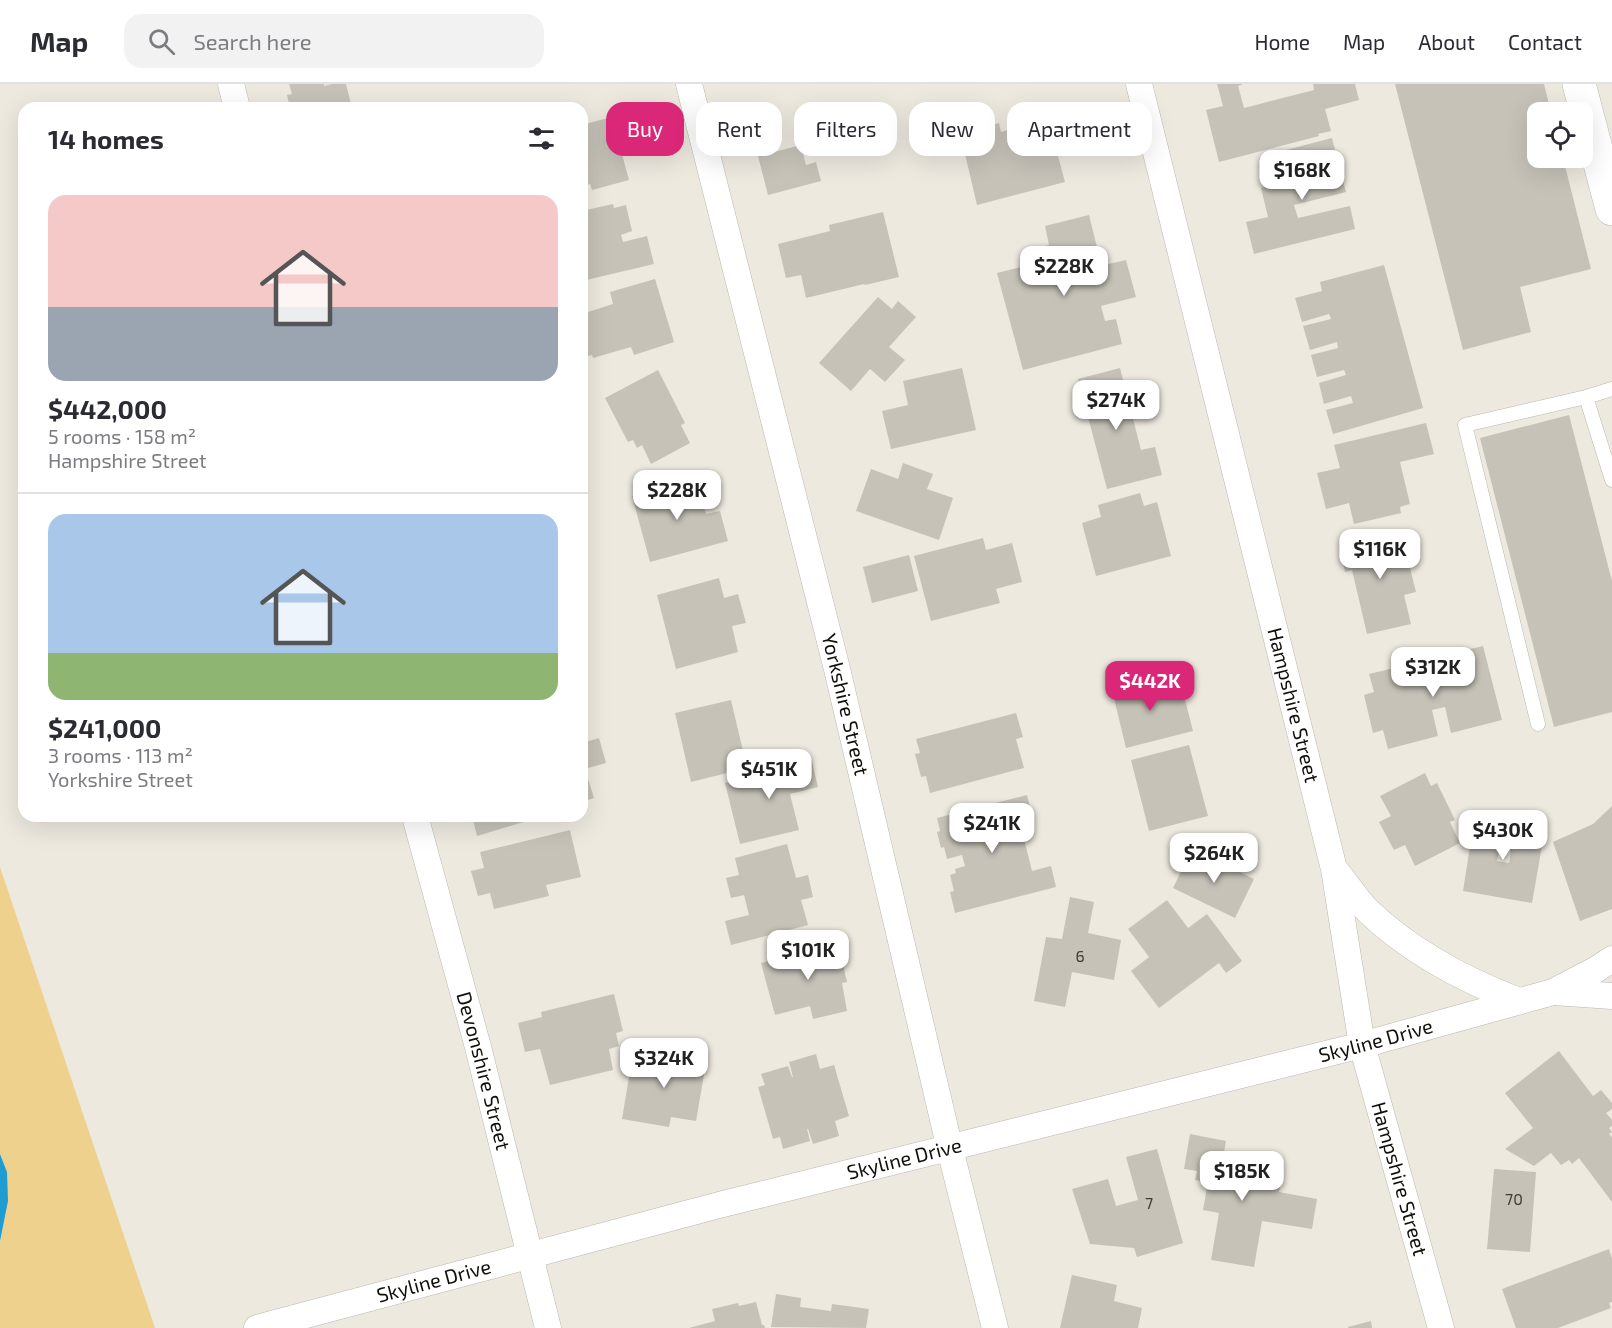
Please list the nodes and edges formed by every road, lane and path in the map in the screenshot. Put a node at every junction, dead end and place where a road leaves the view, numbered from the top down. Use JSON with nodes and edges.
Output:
{"nodes":[{"id":1,"x":231,"y":84,"type":"edge"},
{"id":2,"x":689,"y":84,"type":"edge"},
{"id":3,"x":1139,"y":84,"type":"edge"},
{"id":4,"x":1579,"y":84,"type":"edge"},
{"id":5,"x":236,"y":102,"type":"edge"},
{"id":6,"x":1612,"y":209,"type":"edge"},
{"id":7,"x":1612,"y":389,"type":"edge"},
{"id":8,"x":1586,"y":397,"type":"junction"},
{"id":9,"x":1612,"y":480,"type":"edge"},
{"id":10,"x":1538,"y":724,"type":"dead end"},
{"id":11,"x":417,"y":822,"type":"edge"},
{"id":12,"x":1334,"y":869,"type":"junction"},
{"id":13,"x":1612,"y":959,"type":"edge"},
{"id":14,"x":1553,"y":992,"type":"junction"},
{"id":15,"x":1612,"y":996,"type":"edge"},
{"id":16,"x":1519,"y":1001,"type":"junction"},
{"id":17,"x":1362,"y":1044,"type":"junction"},
{"id":18,"x":950,"y":1149,"type":"junction"},
{"id":19,"x":530,"y":1256,"type":"junction"},
{"id":20,"x":257,"y":1328,"type":"edge"},
{"id":21,"x":548,"y":1328,"type":"edge"},
{"id":22,"x":995,"y":1328,"type":"edge"},
{"id":23,"x":1441,"y":1328,"type":"edge"}],
"edges":[{"from":1,"to":5,"type":"street"},
{"from":2,"to":18,"type":"street","name":"Yorkshire Street"},
{"from":3,"to":12,"type":"street","name":"Hampshire Street"},
{"from":4,"to":6,"type":"main road"},
{"from":7,"to":8,"type":"lane"},
{"from":8,"to":9,"type":"lane"},
{"from":8,"to":10,"type":"lane"},
{"from":11,"to":19,"type":"street","name":"Devonshire Street"},
{"from":12,"to":16,"type":"street"},
{"from":12,"to":17,"type":"street","name":"Hampshire Street"},
{"from":13,"to":14,"type":"street","name":"Skyline Drive"},
{"from":14,"to":15,"type":"street","name":"Skyline Drive"},
{"from":14,"to":16,"type":"street","name":"Skyline Drive"},
{"from":16,"to":17,"type":"street","name":"Skyline Drive"},
{"from":17,"to":18,"type":"street","name":"Skyline Drive"},
{"from":17,"to":23,"type":"street","name":"Hampshire Street"},
{"from":18,"to":19,"type":"street","name":"Skyline Drive"},
{"from":18,"to":22,"type":"street","name":"Yorkshire Street"},
{"from":19,"to":20,"type":"street","name":"Skyline Drive"},
{"from":19,"to":21,"type":"street","name":"Devonshire Street"}]}
